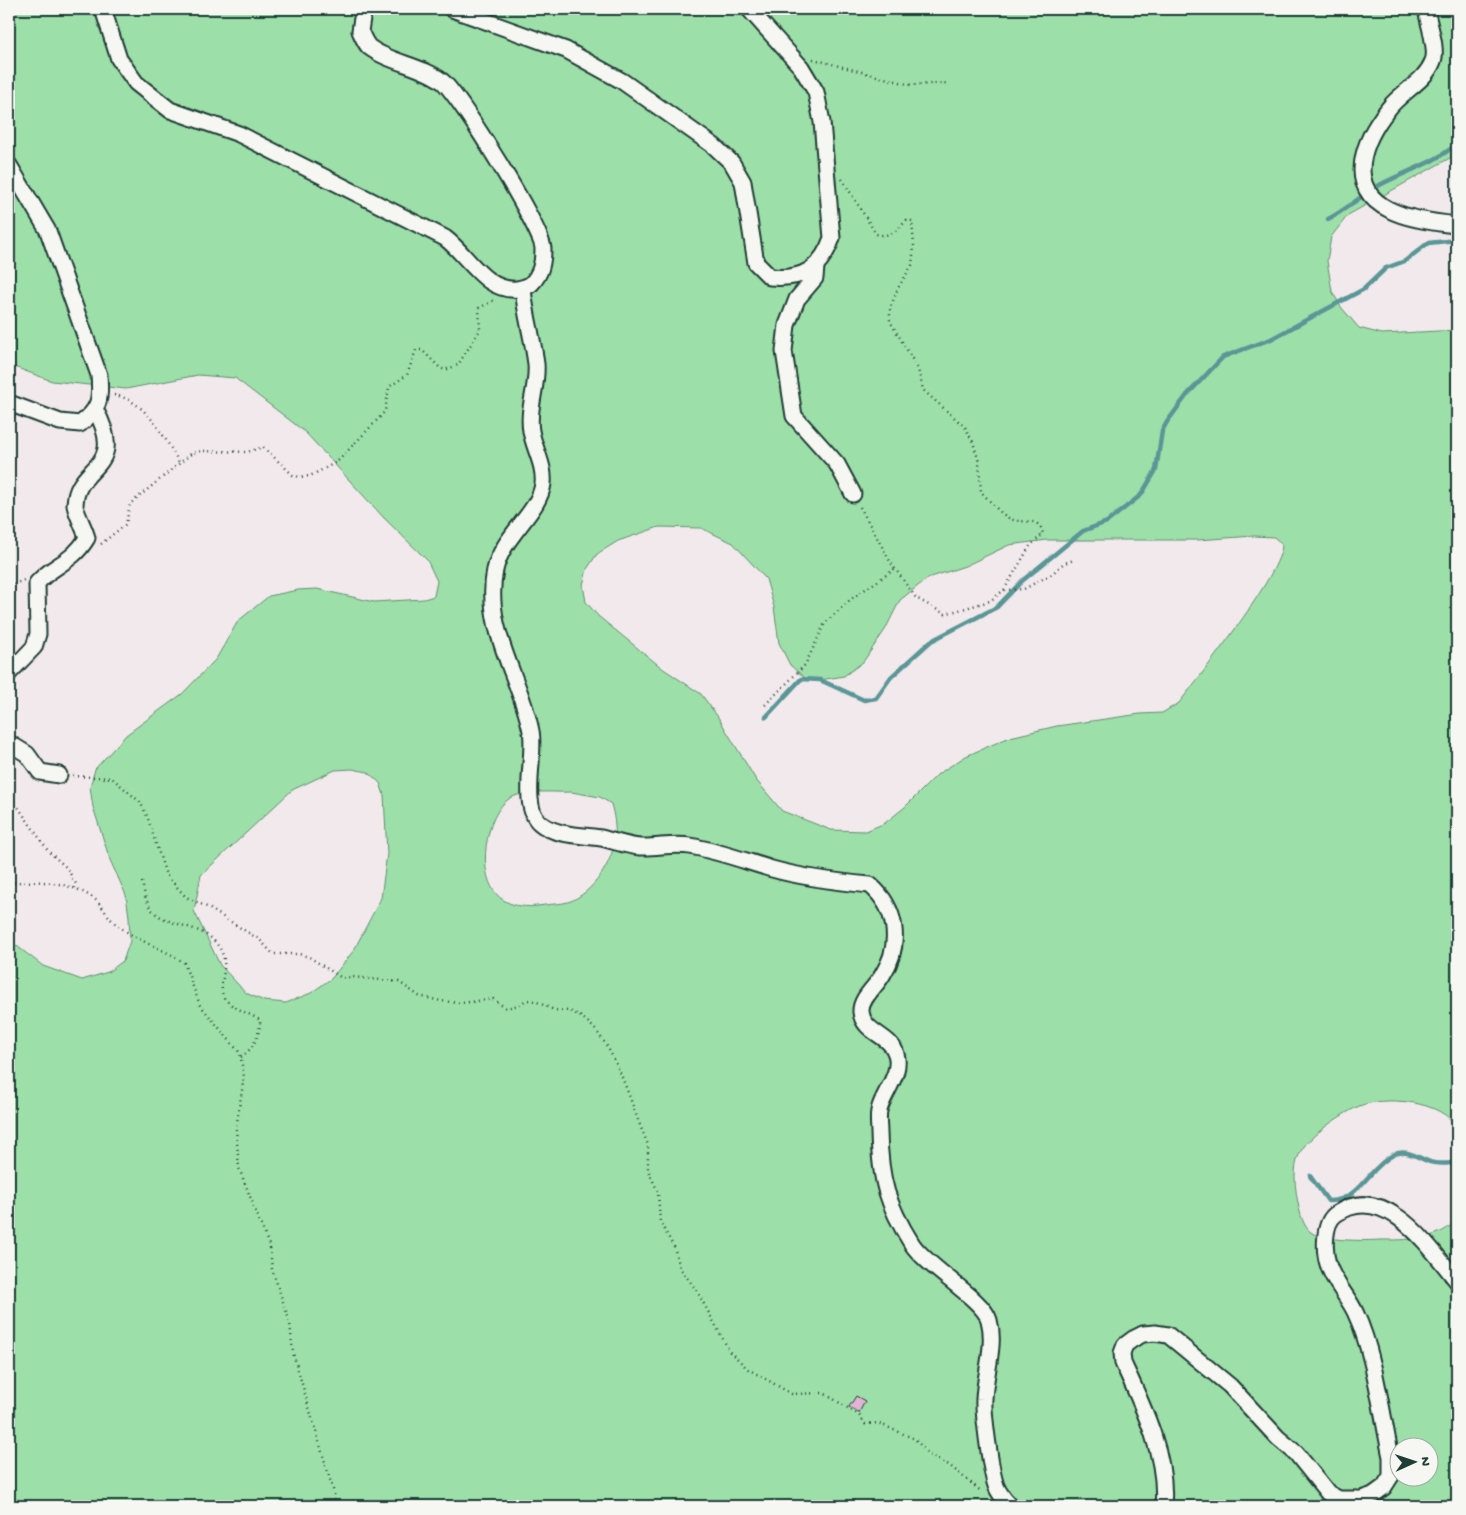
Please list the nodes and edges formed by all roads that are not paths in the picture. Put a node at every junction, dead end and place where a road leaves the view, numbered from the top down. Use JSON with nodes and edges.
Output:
{"nodes":[{"id":1,"x":103,"y":9,"type":"edge"},
{"id":2,"x":366,"y":9,"type":"edge"},
{"id":3,"x":452,"y":9,"type":"edge"},
{"id":4,"x":749,"y":9,"type":"edge"},
{"id":5,"x":1426,"y":9,"type":"edge"},
{"id":6,"x":9,"y":165,"type":"edge"},
{"id":7,"x":1457,"y":225,"type":"edge"},
{"id":8,"x":816,"y":267,"type":"junction"},
{"id":9,"x":523,"y":288,"type":"junction"},
{"id":10,"x":9,"y":404,"type":"edge"},
{"id":11,"x":95,"y":409,"type":"junction"},
{"id":12,"x":853,"y":494,"type":"road end"},
{"id":13,"x":9,"y":673,"type":"edge"},
{"id":14,"x":9,"y":743,"type":"edge"},
{"id":15,"x":60,"y":775,"type":"road end"},
{"id":16,"x":1457,"y":1281,"type":"edge"},
{"id":17,"x":1006,"y":1501,"type":"edge"},
{"id":18,"x":1163,"y":1506,"type":"edge"}],
"edges":[{"from":1,"to":9,"type":"street"},
{"from":2,"to":9,"type":"street"},
{"from":3,"to":8,"type":"street"},
{"from":4,"to":8,"type":"street"},
{"from":5,"to":7,"type":"street"},
{"from":6,"to":11,"type":"street"},
{"from":8,"to":12,"type":"street"},
{"from":9,"to":17,"type":"street"},
{"from":10,"to":11,"type":"street"},
{"from":11,"to":13,"type":"street"},
{"from":14,"to":15,"type":"street"},
{"from":16,"to":18,"type":"street"}]}
